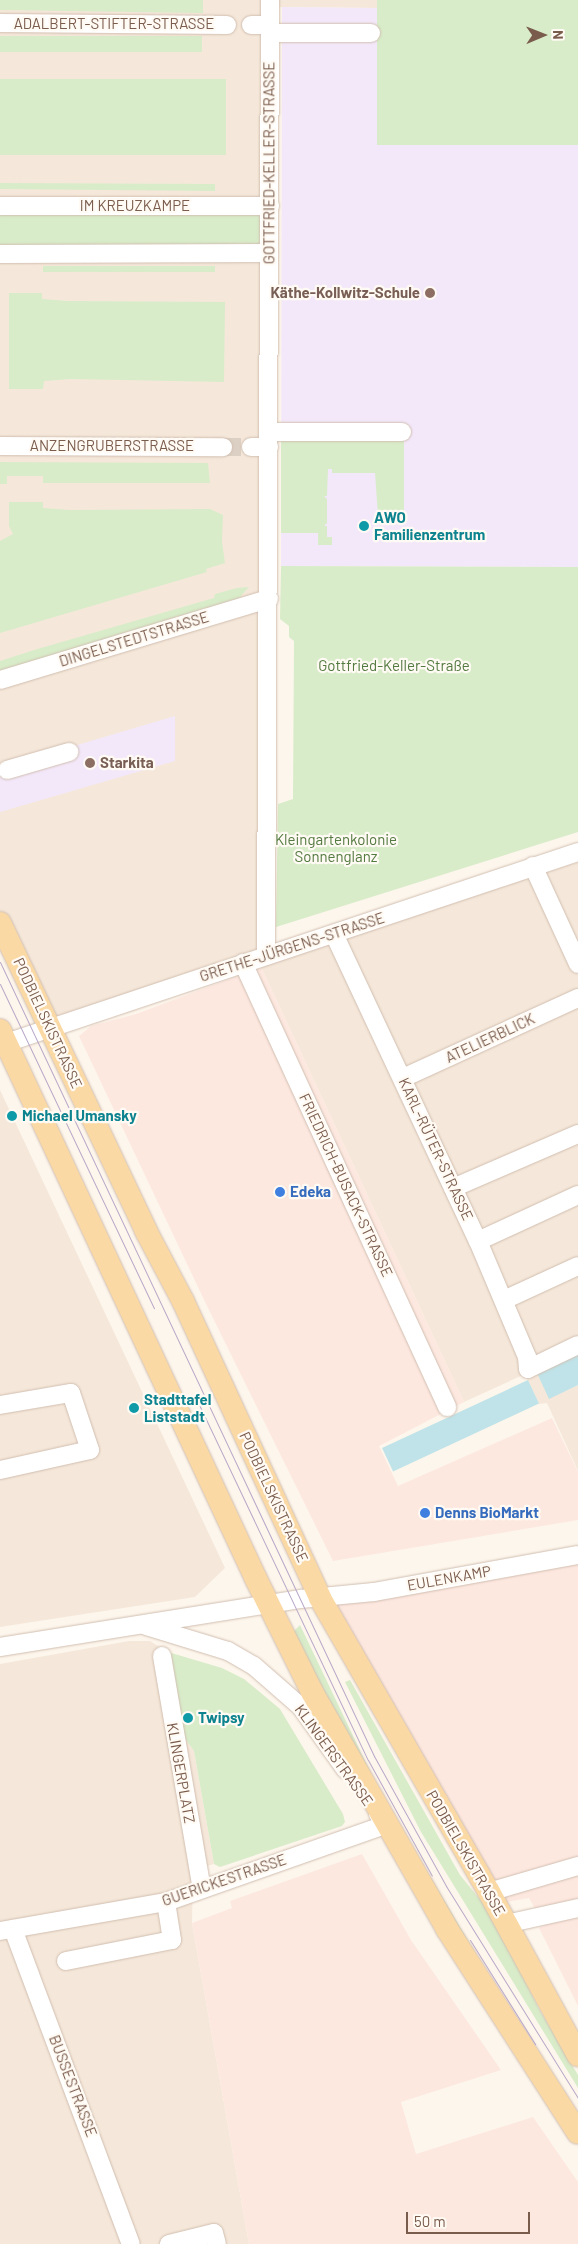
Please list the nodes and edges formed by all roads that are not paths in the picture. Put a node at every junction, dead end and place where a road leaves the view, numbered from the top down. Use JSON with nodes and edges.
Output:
{"nodes":[{"id":1,"x":270,"y":0,"type":"edge"},
{"id":2,"x":0,"y":24,"type":"edge"},
{"id":3,"x":227,"y":25,"type":"dead end"},
{"id":4,"x":251,"y":25,"type":"dead end"},
{"id":5,"x":270,"y":29,"type":"junction"},
{"id":6,"x":371,"y":33,"type":"dead end"},
{"id":7,"x":0,"y":206,"type":"edge"},
{"id":8,"x":270,"y":206,"type":"junction"},
{"id":9,"x":269,"y":253,"type":"junction"},
{"id":10,"x":0,"y":254,"type":"edge"},
{"id":11,"x":402,"y":432,"type":"dead end"},
{"id":12,"x":269,"y":440,"type":"junction"},
{"id":13,"x":0,"y":446,"type":"edge"},
{"id":14,"x":224,"y":447,"type":"tunnel mouth"},
{"id":15,"x":251,"y":447,"type":"tunnel mouth"},
{"id":16,"x":269,"y":598,"type":"junction"},
{"id":17,"x":0,"y":680,"type":"edge"},
{"id":18,"x":69,"y":752,"type":"dead end"},
{"id":19,"x":7,"y":770,"type":"dead end"},
{"id":20,"x":578,"y":852,"type":"edge"},
{"id":21,"x":533,"y":866,"type":"junction"},
{"id":22,"x":0,"y":923,"type":"edge"},
{"id":23,"x":334,"y":934,"type":"junction"},
{"id":24,"x":266,"y":956,"type":"junction"},
{"id":25,"x":243,"y":963,"type":"junction"},
{"id":26,"x":578,"y":964,"type":"edge"},
{"id":27,"x":578,"y":998,"type":"edge"},
{"id":28,"x":49,"y":1026,"type":"junction"},
{"id":29,"x":3,"y":1037,"type":"edge"},
{"id":30,"x":403,"y":1078,"type":"junction"},
{"id":31,"x":578,"y":1134,"type":"edge"},
{"id":32,"x":453,"y":1188,"type":"junction"},
{"id":33,"x":578,"y":1195,"type":"edge"},
{"id":34,"x":478,"y":1241,"type":"junction"},
{"id":35,"x":578,"y":1266,"type":"edge"},
{"id":36,"x":504,"y":1300,"type":"junction"},
{"id":37,"x":578,"y":1346,"type":"edge"},
{"id":38,"x":0,"y":1405,"type":"edge"},
{"id":39,"x":447,"y":1406,"type":"dead end"},
{"id":40,"x":0,"y":1470,"type":"edge"},
{"id":41,"x":578,"y":1556,"type":"edge"},
{"id":42,"x":320,"y":1598,"type":"junction"},
{"id":43,"x":269,"y":1605,"type":"junction"},
{"id":44,"x":146,"y":1626,"type":"junction"},
{"id":45,"x":0,"y":1648,"type":"edge"},
{"id":46,"x":162,"y":1656,"type":"dead end"},
{"id":47,"x":385,"y":1824,"type":"junction"},
{"id":48,"x":578,"y":1866,"type":"edge"},
{"id":49,"x":202,"y":1889,"type":"junction"},
{"id":50,"x":489,"y":1892,"type":"junction"},
{"id":51,"x":166,"y":1902,"type":"junction"},
{"id":52,"x":578,"y":1908,"type":"edge"},
{"id":53,"x":506,"y":1924,"type":"junction"},
{"id":54,"x":7,"y":1930,"type":"edge"},
{"id":55,"x":66,"y":1961,"type":"dead end"},
{"id":56,"x":578,"y":2055,"type":"edge"},
{"id":57,"x":578,"y":2134,"type":"edge"},
{"id":58,"x":131,"y":2244,"type":"edge"},
{"id":59,"x":169,"y":2244,"type":"edge"},
{"id":60,"x":217,"y":2244,"type":"edge"}],
"edges":[{"from":1,"to":5,"type":"street","name":"GOTTFRIED-KELLER-STRASSE"},
{"from":2,"to":3,"type":"street","name":"ADALBERT-STIFTER-STRASSE"},
{"from":4,"to":5,"type":"street"},
{"from":5,"to":6,"type":"street"},
{"from":5,"to":8,"type":"street","name":"GOTTFRIED-KELLER-STRASSE"},
{"from":7,"to":8,"type":"street","name":"IM KREUZKAMPE"},
{"from":8,"to":9,"type":"street","name":"GOTTFRIED-KELLER-STRASSE"},
{"from":9,"to":10,"type":"street"},
{"from":9,"to":12,"type":"street","name":"GOTTFRIED-KELLER-STRASSE"},
{"from":11,"to":12,"type":"street"},
{"from":12,"to":15,"type":"street"},
{"from":12,"to":16,"type":"street","name":"GOTTFRIED-KELLER-STRASSE"},
{"from":13,"to":14,"type":"street","name":"ANZENGRUBERSTRASSE"},
{"from":16,"to":17,"type":"street","name":"DINGELSTEDTSTRASSE"},
{"from":16,"to":24,"type":"street","name":"GOTTFRIED-KELLER-STRASSE"},
{"from":18,"to":19,"type":"street"},
{"from":20,"to":21,"type":"street","name":"GRETHE-JÜRGENS-STRASSE"},
{"from":21,"to":23,"type":"street","name":"GRETHE-JÜRGENS-STRASSE"},
{"from":21,"to":26,"type":"street"},
{"from":22,"to":28,"type":"main road","name":"PODBIELSKISTRASSE"},
{"from":23,"to":24,"type":"street","name":"GRETHE-JÜRGENS-STRASSE"},
{"from":23,"to":30,"type":"street","name":"KARL-RÜTER-STRASSE"},
{"from":24,"to":25,"type":"street","name":"GRETHE-JÜRGENS-STRASSE"},
{"from":25,"to":28,"type":"street","name":"GRETHE-JÜRGENS-STRASSE"},
{"from":25,"to":39,"type":"street","name":"FRIEDRICH-BUSACK-STRASSE"},
{"from":27,"to":30,"type":"street","name":"ATELIERBLICK"},
{"from":28,"to":29,"type":"street","name":"GRETHE-JÜRGENS-STRASSE"},
{"from":28,"to":42,"type":"main road","name":"PODBIELSKISTRASSE"},
{"from":29,"to":43,"type":"main road"},
{"from":30,"to":32,"type":"street","name":"KARL-RÜTER-STRASSE"},
{"from":31,"to":32,"type":"street"},
{"from":32,"to":34,"type":"street","name":"KARL-RÜTER-STRASSE"},
{"from":33,"to":34,"type":"street"},
{"from":34,"to":36,"type":"street","name":"KARL-RÜTER-STRASSE"},
{"from":35,"to":36,"type":"street"},
{"from":36,"to":37,"type":"street","name":"KARL-RÜTER-STRASSE"},
{"from":38,"to":40,"type":"street"},
{"from":41,"to":42,"type":"street","name":"EULENKAMP"},
{"from":42,"to":43,"type":"street","name":"KLINGERSTRASSE"},
{"from":42,"to":50,"type":"main road","name":"PODBIELSKISTRASSE"},
{"from":43,"to":44,"type":"street","name":"KLINGERSTRASSE"},
{"from":43,"to":47,"type":"main road"},
{"from":44,"to":45,"type":"street","name":"KLINGERSTRASSE"},
{"from":44,"to":47,"type":"street","name":"KLINGERSTRASSE"},
{"from":46,"to":49,"type":"street","name":"KLINGERPLATZ"},
{"from":47,"to":49,"type":"street","name":"GUERICKESTRASSE"},
{"from":47,"to":57,"type":"main road"},
{"from":48,"to":50,"type":"street"},
{"from":49,"to":51,"type":"street","name":"GUERICKESTRASSE"},
{"from":50,"to":53,"type":"main road","name":"PODBIELSKISTRASSE"},
{"from":51,"to":54,"type":"street","name":"GUERICKESTRASSE"},
{"from":51,"to":55,"type":"street"},
{"from":52,"to":53,"type":"street"},
{"from":53,"to":56,"type":"main road","name":"PODBIELSKISTRASSE"},
{"from":54,"to":58,"type":"street","name":"BUSSESTRASSE"},
{"from":59,"to":60,"type":"street"}]}
